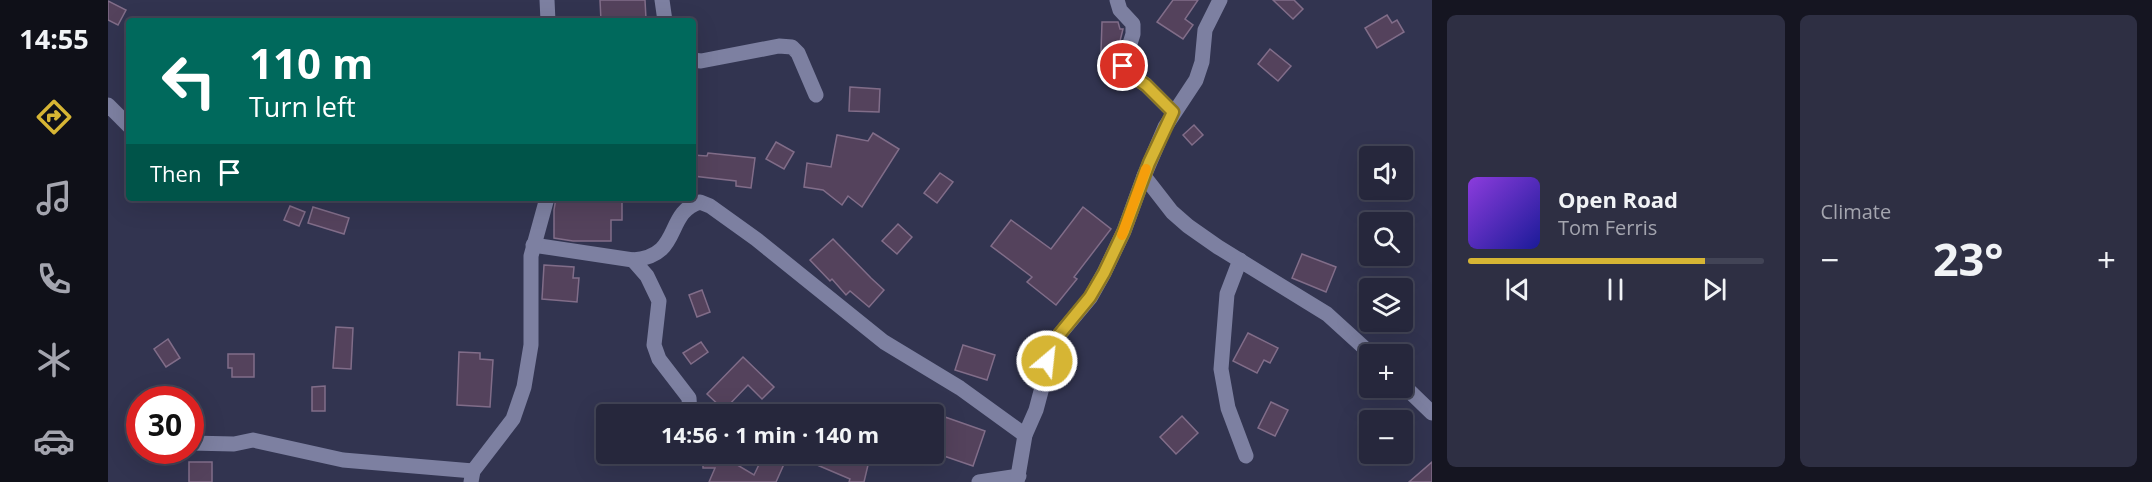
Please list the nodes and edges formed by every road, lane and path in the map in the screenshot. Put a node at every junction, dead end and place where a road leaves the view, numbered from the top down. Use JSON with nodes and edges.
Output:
{"nodes":[{"id":1,"x":547,"y":0,"type":"edge"},
{"id":2,"x":662,"y":0,"type":"edge"},
{"id":3,"x":1117,"y":0,"type":"edge"},
{"id":4,"x":1220,"y":0,"type":"edge"},
{"id":5,"x":548,"y":18,"type":"edge"},
{"id":6,"x":665,"y":18,"type":"edge"},
{"id":7,"x":696,"y":60,"type":"edge"},
{"id":8,"x":816,"y":95,"type":"dead end"},
{"id":9,"x":108,"y":105,"type":"edge"},
{"id":10,"x":1173,"y":112,"type":"junction"},
{"id":11,"x":126,"y":123,"type":"edge"},
{"id":12,"x":1144,"y":176,"type":"junction"},
{"id":13,"x":546,"y":201,"type":"edge"},
{"id":14,"x":533,"y":245,"type":"junction"},
{"id":15,"x":633,"y":260,"type":"junction"},
{"id":16,"x":1240,"y":260,"type":"junction"},
{"id":17,"x":1360,"y":344,"type":"edge"},
{"id":18,"x":1413,"y":395,"type":"edge"},
{"id":19,"x":689,"y":404,"type":"edge"},
{"id":20,"x":1432,"y":413,"type":"edge"},
{"id":21,"x":1025,"y":435,"type":"junction"},
{"id":22,"x":204,"y":443,"type":"edge"},
{"id":23,"x":1246,"y":456,"type":"dead end"},
{"id":24,"x":472,"y":477,"type":"edge"},
{"id":25,"x":1018,"y":479,"type":"edge"},
{"id":26,"x":979,"y":482,"type":"edge"}],
"edges":[{"from":1,"to":5,"type":"street"},
{"from":2,"to":6,"type":"street"},
{"from":3,"to":10,"type":"street"},
{"from":4,"to":10,"type":"street"},
{"from":7,"to":8,"type":"street"},
{"from":9,"to":11,"type":"street"},
{"from":10,"to":12,"type":"street"},
{"from":12,"to":16,"type":"street"},
{"from":12,"to":21,"type":"street"},
{"from":13,"to":14,"type":"street"},
{"from":14,"to":15,"type":"street"},
{"from":14,"to":24,"type":"street"},
{"from":15,"to":19,"type":"street"},
{"from":15,"to":21,"type":"street"},
{"from":16,"to":17,"type":"street"},
{"from":16,"to":23,"type":"street"},
{"from":18,"to":20,"type":"street"},
{"from":21,"to":25,"type":"street"},
{"from":22,"to":24,"type":"street"},
{"from":25,"to":26,"type":"street"}]}
